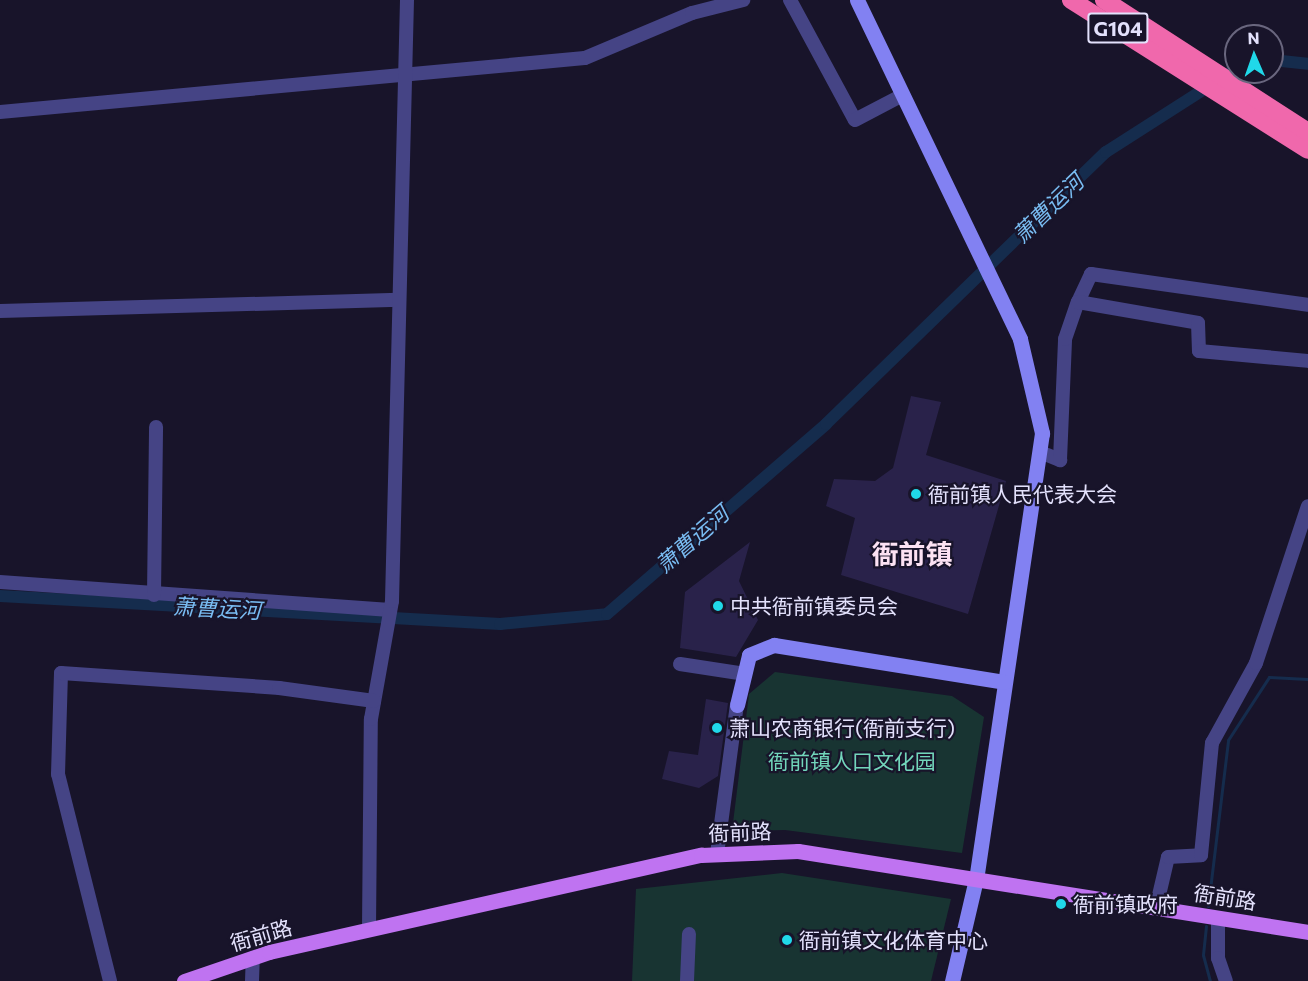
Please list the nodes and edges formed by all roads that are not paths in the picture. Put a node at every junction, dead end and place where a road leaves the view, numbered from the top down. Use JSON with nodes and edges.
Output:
{"nodes":[{"id":1,"x":407,"y":0,"type":"edge"},
{"id":2,"x":743,"y":0,"type":"edge"},
{"id":3,"x":790,"y":0,"type":"edge"},
{"id":4,"x":856,"y":0,"type":"edge"},
{"id":5,"x":1071,"y":0,"type":"edge"},
{"id":6,"x":1104,"y":0,"type":"edge"},
{"id":7,"x":1173,"y":52,"type":"junction"},
{"id":8,"x":405,"y":71,"type":"junction"},
{"id":9,"x":901,"y":96,"type":"junction"},
{"id":10,"x":1258,"y":107,"type":"junction"},
{"id":11,"x":0,"y":112,"type":"edge"},
{"id":12,"x":1308,"y":132,"type":"edge"},
{"id":13,"x":1308,"y":150,"type":"edge"},
{"id":14,"x":399,"y":300,"type":"junction"},
{"id":15,"x":1078,"y":302,"type":"junction"},
{"id":16,"x":1308,"y":305,"type":"edge"},
{"id":17,"x":0,"y":311,"type":"edge"},
{"id":18,"x":1308,"y":361,"type":"edge"},
{"id":19,"x":156,"y":427,"type":"dead end"},
{"id":20,"x":1040,"y":452,"type":"junction"},
{"id":21,"x":1308,"y":506,"type":"edge"},
{"id":22,"x":0,"y":582,"type":"edge"},
{"id":23,"x":154,"y":595,"type":"junction"},
{"id":24,"x":391,"y":606,"type":"junction"},
{"id":25,"x":680,"y":664,"type":"dead end"},
{"id":26,"x":745,"y":674,"type":"junction"},
{"id":27,"x":1004,"y":682,"type":"junction"},
{"id":28,"x":374,"y":701,"type":"junction"},
{"id":29,"x":737,"y":705,"type":"joint"},
{"id":30,"x":717,"y":854,"type":"junction"},
{"id":31,"x":976,"y":879,"type":"junction"},
{"id":32,"x":1156,"y":908,"type":"junction"},
{"id":33,"x":1218,"y":918,"type":"junction"},
{"id":34,"x":369,"y":929,"type":"junction"},
{"id":35,"x":1308,"y":932,"type":"edge"},
{"id":36,"x":689,"y":934,"type":"dead end"},
{"id":37,"x":253,"y":958,"type":"junction"},
{"id":38,"x":110,"y":981,"type":"edge"},
{"id":39,"x":184,"y":981,"type":"edge"},
{"id":40,"x":252,"y":981,"type":"edge"},
{"id":41,"x":687,"y":981,"type":"edge"},
{"id":42,"x":952,"y":981,"type":"edge"},
{"id":43,"x":1226,"y":981,"type":"edge"}],
"edges":[{"from":1,"to":8,"type":"street"},
{"from":2,"to":8,"type":"street"},
{"from":3,"to":9,"type":"street"},
{"from":4,"to":9,"type":"street"},
{"from":5,"to":7,"type":"highway","number":"G104"},
{"from":6,"to":7,"type":"highway","number":"G104"},
{"from":7,"to":10,"type":"highway","number":"G104"},
{"from":8,"to":11,"type":"street"},
{"from":8,"to":14,"type":"street"},
{"from":9,"to":20,"type":"street"},
{"from":10,"to":12,"type":"highway","number":"G104"},
{"from":10,"to":13,"type":"highway","number":"G104"},
{"from":14,"to":17,"type":"street"},
{"from":14,"to":24,"type":"street"},
{"from":15,"to":16,"type":"street"},
{"from":15,"to":18,"type":"street"},
{"from":15,"to":20,"type":"street"},
{"from":19,"to":23,"type":"street"},
{"from":20,"to":27,"type":"street"},
{"from":21,"to":32,"type":"street"},
{"from":22,"to":23,"type":"street"},
{"from":23,"to":24,"type":"street"},
{"from":24,"to":28,"type":"street"},
{"from":25,"to":26,"type":"street"},
{"from":26,"to":27,"type":"street"},
{"from":26,"to":29,"type":"street"},
{"from":27,"to":31,"type":"street"},
{"from":28,"to":34,"type":"street"},
{"from":28,"to":38,"type":"street"},
{"from":29,"to":30,"type":"street"},
{"from":30,"to":31,"type":"main road","name":"衙前路"},
{"from":30,"to":34,"type":"main road","name":"衙前路"},
{"from":31,"to":32,"type":"main road","name":"衙前路"},
{"from":31,"to":42,"type":"street"},
{"from":32,"to":33,"type":"main road","name":"衙前路"},
{"from":33,"to":35,"type":"main road","name":"衙前路"},
{"from":33,"to":43,"type":"street"},
{"from":34,"to":37,"type":"main road","name":"衙前路"},
{"from":36,"to":41,"type":"street"},
{"from":37,"to":39,"type":"main road","name":"衙前路"},
{"from":37,"to":40,"type":"street"}]}
